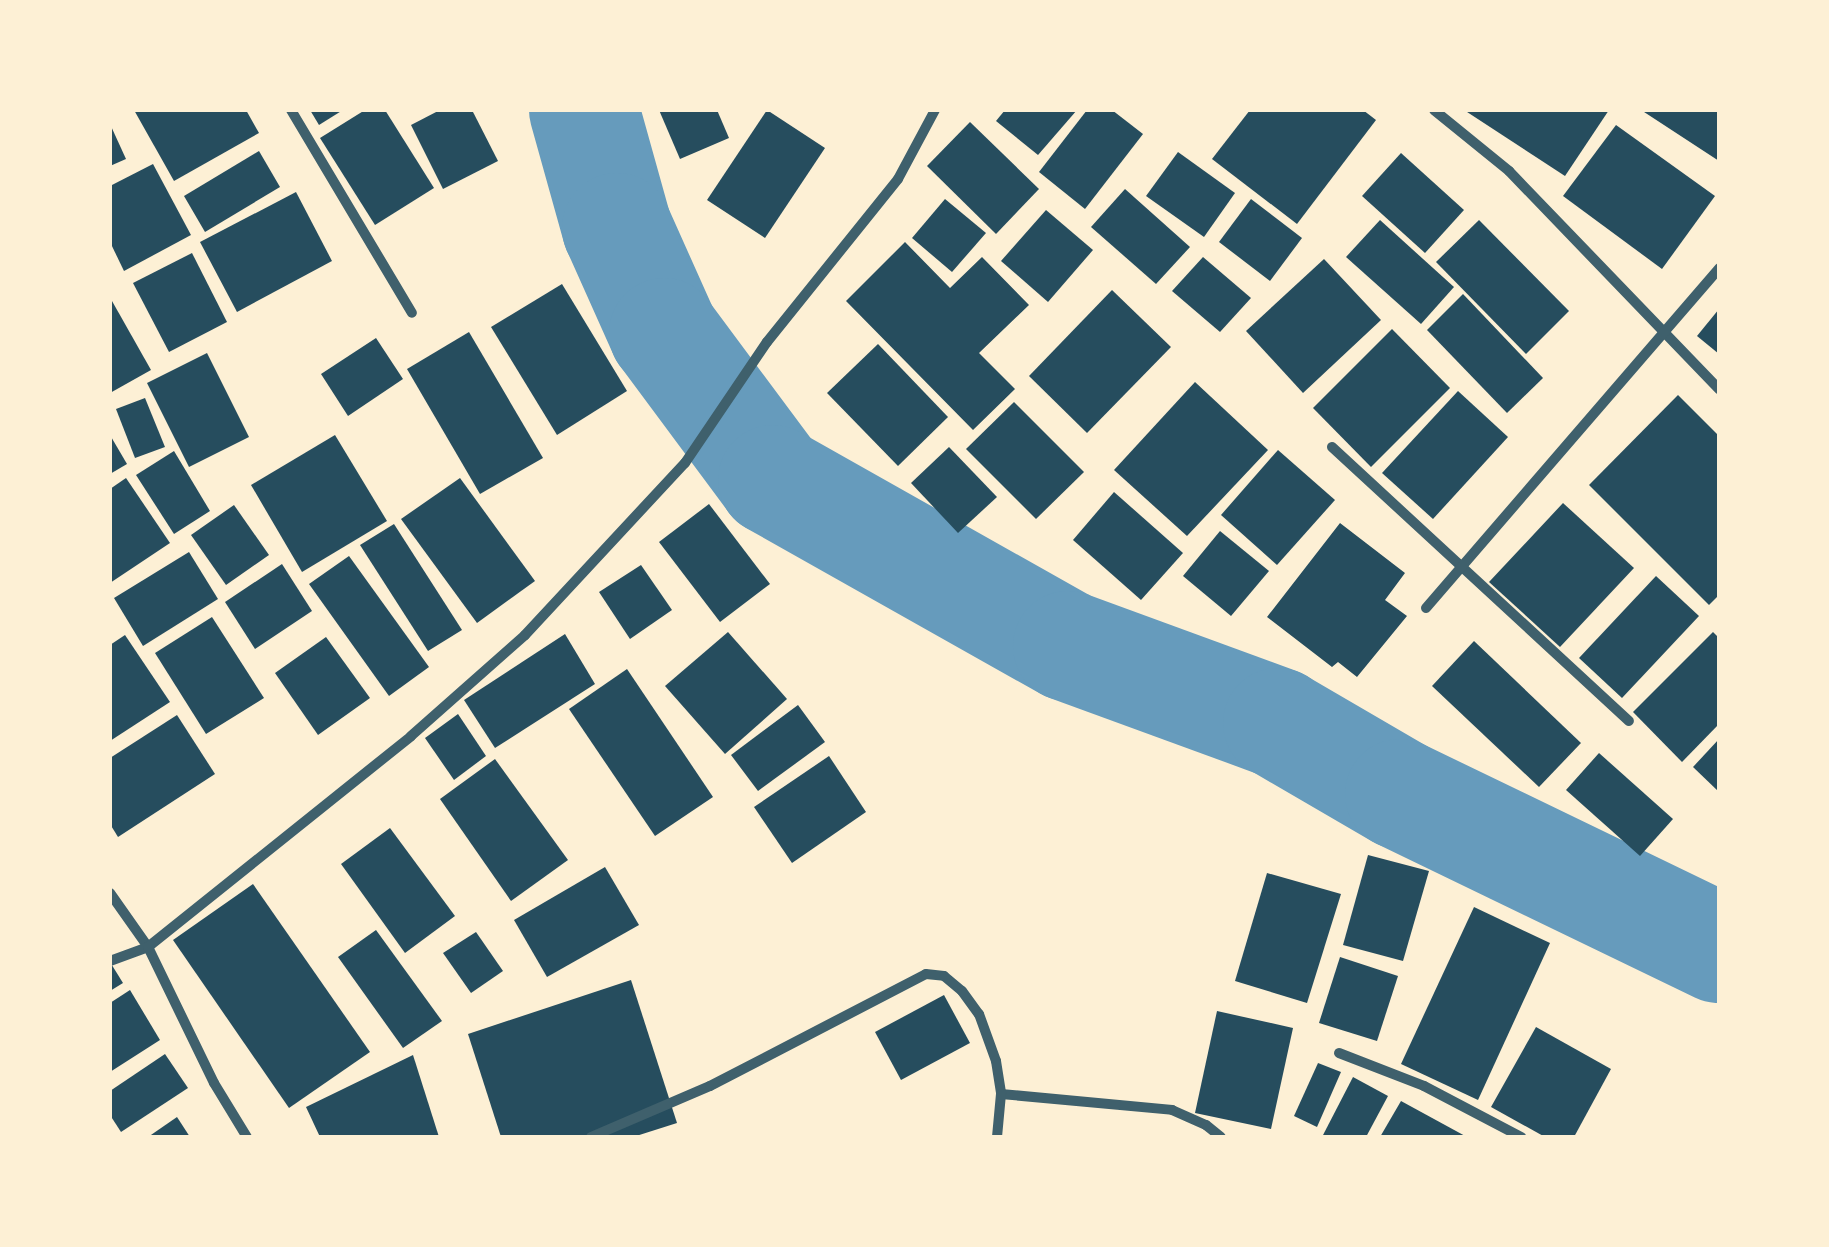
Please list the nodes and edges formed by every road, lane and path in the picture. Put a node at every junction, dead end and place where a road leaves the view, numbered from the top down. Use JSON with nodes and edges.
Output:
{"nodes":[{"id":1,"x":291,"y":110,"type":"edge"},
{"id":2,"x":935,"y":110,"type":"edge"},
{"id":3,"x":1434,"y":110,"type":"edge"},
{"id":4,"x":1719,"y":268,"type":"edge"},
{"id":5,"x":412,"y":313,"type":"dead end"},
{"id":6,"x":1663,"y":333,"type":"junction"},
{"id":7,"x":1719,"y":389,"type":"edge"},
{"id":8,"x":1332,"y":447,"type":"dead end"},
{"id":9,"x":1462,"y":568,"type":"junction"},
{"id":10,"x":1426,"y":608,"type":"dead end"},
{"id":11,"x":1629,"y":721,"type":"dead end"},
{"id":12,"x":110,"y":894,"type":"edge"},
{"id":13,"x":148,"y":947,"type":"junction"},
{"id":14,"x":110,"y":961,"type":"edge"},
{"id":15,"x":1339,"y":1054,"type":"dead end"},
{"id":16,"x":1001,"y":1094,"type":"junction"},
{"id":17,"x":247,"y":1137,"type":"edge"},
{"id":18,"x":591,"y":1137,"type":"edge"},
{"id":19,"x":997,"y":1137,"type":"edge"},
{"id":20,"x":1221,"y":1137,"type":"edge"},
{"id":21,"x":1521,"y":1137,"type":"edge"}],
"edges":[{"from":1,"to":5,"type":"street"},
{"from":2,"to":13,"type":"street"},
{"from":3,"to":6,"type":"street"},
{"from":4,"to":6,"type":"street"},
{"from":6,"to":7,"type":"street"},
{"from":6,"to":9,"type":"street"},
{"from":8,"to":9,"type":"street"},
{"from":9,"to":10,"type":"street"},
{"from":9,"to":11,"type":"street"},
{"from":12,"to":13,"type":"street"},
{"from":13,"to":14,"type":"street"},
{"from":13,"to":17,"type":"street"},
{"from":15,"to":21,"type":"street"},
{"from":16,"to":18,"type":"street"},
{"from":16,"to":19,"type":"street"},
{"from":16,"to":20,"type":"street"}]}
